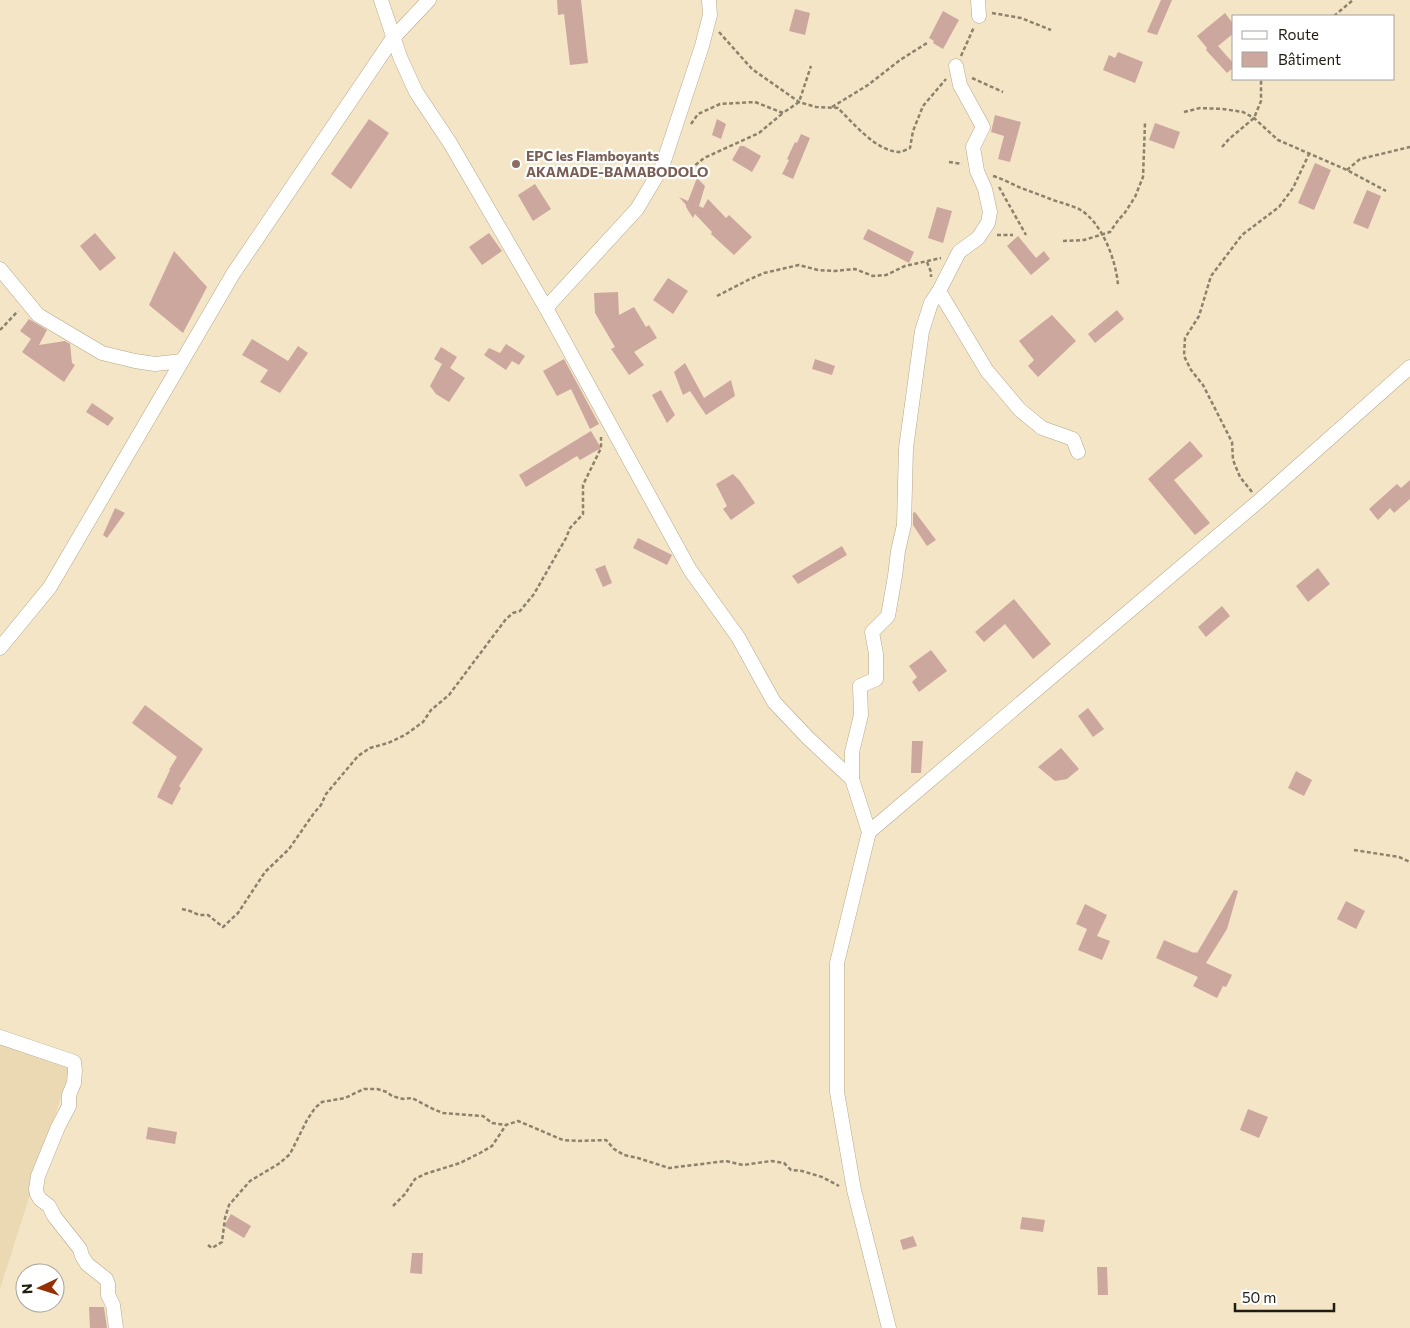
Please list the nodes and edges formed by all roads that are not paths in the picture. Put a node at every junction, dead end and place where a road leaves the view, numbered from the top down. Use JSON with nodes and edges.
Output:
{"nodes":[{"id":1,"x":381,"y":0,"type":"edge"},
{"id":2,"x":429,"y":0,"type":"edge"},
{"id":3,"x":709,"y":0,"type":"edge"},
{"id":4,"x":393,"y":38,"type":"junction"},
{"id":5,"x":957,"y":71,"type":"road end"},
{"id":6,"x":0,"y":269,"type":"edge"},
{"id":7,"x":939,"y":291,"type":"junction"},
{"id":8,"x":546,"y":308,"type":"junction"},
{"id":9,"x":182,"y":361,"type":"junction"},
{"id":10,"x":1410,"y":367,"type":"edge"},
{"id":11,"x":1078,"y":452,"type":"dead end"},
{"id":12,"x":0,"y":648,"type":"edge"},
{"id":13,"x":852,"y":778,"type":"junction"},
{"id":14,"x":869,"y":832,"type":"junction"},
{"id":15,"x":0,"y":1037,"type":"edge"},
{"id":16,"x":116,"y":1328,"type":"edge"},
{"id":17,"x":889,"y":1328,"type":"edge"}],
"edges":[{"from":1,"to":4,"type":"street"},
{"from":2,"to":4,"type":"street"},
{"from":3,"to":8,"type":"street"},
{"from":4,"to":8,"type":"street"},
{"from":4,"to":9,"type":"street"},
{"from":5,"to":7,"type":"street"},
{"from":6,"to":9,"type":"street"},
{"from":7,"to":11,"type":"street"},
{"from":7,"to":13,"type":"street"},
{"from":8,"to":13,"type":"street"},
{"from":9,"to":12,"type":"street"},
{"from":10,"to":14,"type":"street"},
{"from":13,"to":14,"type":"street"},
{"from":14,"to":17,"type":"street"},
{"from":15,"to":16,"type":"street"}]}
